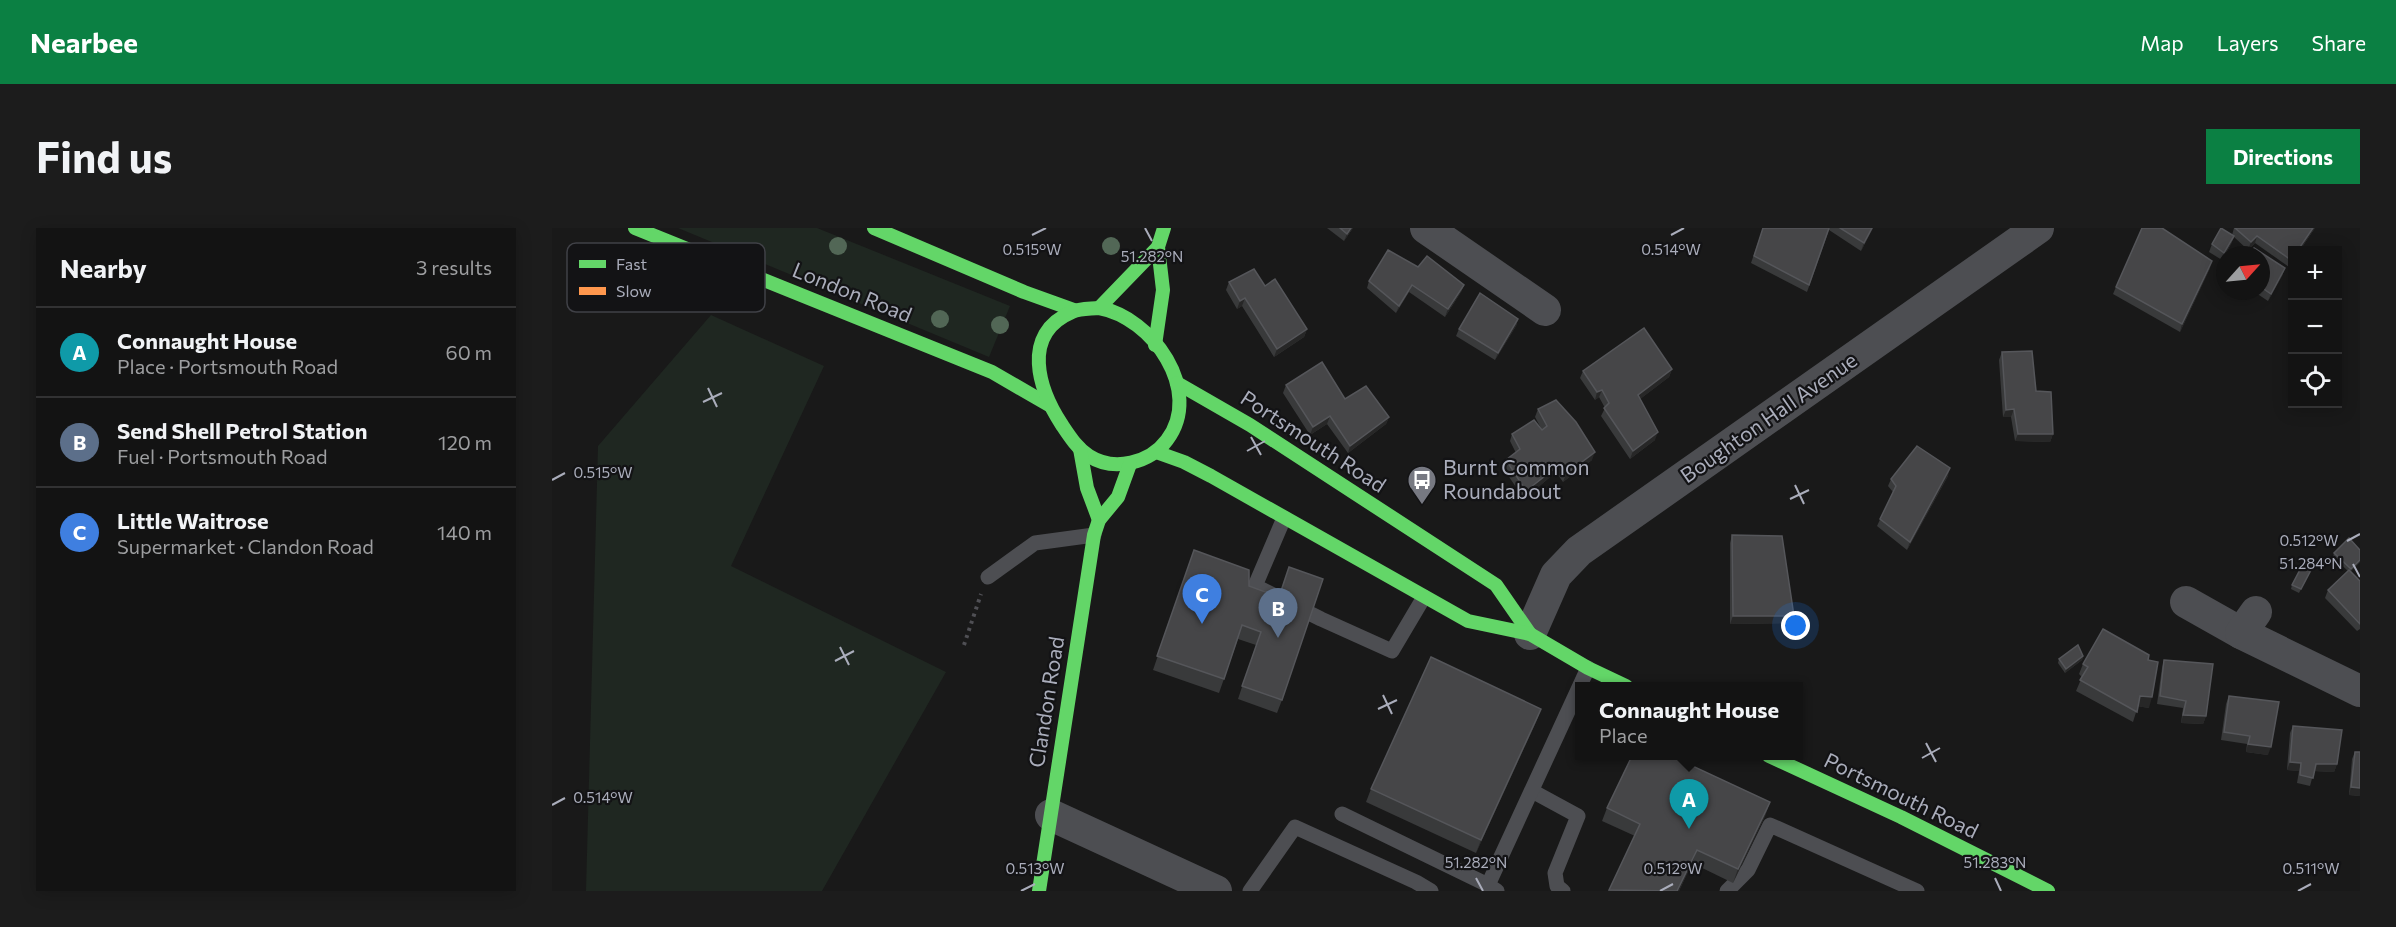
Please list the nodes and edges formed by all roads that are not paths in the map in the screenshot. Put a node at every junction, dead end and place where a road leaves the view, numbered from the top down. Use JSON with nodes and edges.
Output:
{"nodes":[{"id":1,"x":635,"y":228,"type":"edge"},
{"id":2,"x":874,"y":228,"type":"edge"},
{"id":3,"x":1164,"y":228,"type":"edge"},
{"id":4,"x":1425,"y":228,"type":"edge"},
{"id":5,"x":2038,"y":228,"type":"edge"},
{"id":6,"x":672,"y":243,"type":"edge"},
{"id":7,"x":1158,"y":247,"type":"junction"},
{"id":8,"x":765,"y":280,"type":"edge"},
{"id":9,"x":1099,"y":308,"type":"junction"},
{"id":10,"x":1074,"y":310,"type":"junction"},
{"id":11,"x":1545,"y":310,"type":"dead end"},
{"id":12,"x":1155,"y":345,"type":"junction"},
{"id":13,"x":1177,"y":383,"type":"junction"},
{"id":14,"x":1049,"y":405,"type":"junction"},
{"id":15,"x":1080,"y":449,"type":"junction"},
{"id":16,"x":1156,"y":452,"type":"junction"},
{"id":17,"x":1130,"y":464,"type":"junction"},
{"id":18,"x":1284,"y":518,"type":"junction"},
{"id":19,"x":1099,"y":520,"type":"junction"},
{"id":20,"x":1094,"y":536,"type":"junction"},
{"id":21,"x":988,"y":577,"type":"road end"},
{"id":22,"x":1424,"y":597,"type":"junction"},
{"id":23,"x":2186,"y":602,"type":"dead end"},
{"id":24,"x":1530,"y":634,"type":"junction"},
{"id":25,"x":1588,"y":668,"type":"junction"},
{"id":26,"x":1582,"y":682,"type":"edge"},
{"id":27,"x":1616,"y":682,"type":"edge"},
{"id":28,"x":2360,"y":691,"type":"edge"},
{"id":29,"x":1575,"y":697,"type":"edge"},
{"id":30,"x":1777,"y":760,"type":"edge"},
{"id":31,"x":1532,"y":791,"type":"junction"},
{"id":32,"x":1342,"y":814,"type":"dead end"},
{"id":33,"x":1051,"y":815,"type":"junction"},
{"id":34,"x":1492,"y":888,"type":"edge"},
{"id":35,"x":1039,"y":891,"type":"edge"},
{"id":36,"x":1216,"y":891,"type":"edge"},
{"id":37,"x":1250,"y":891,"type":"edge"},
{"id":38,"x":1431,"y":891,"type":"edge"},
{"id":39,"x":1563,"y":891,"type":"edge"},
{"id":40,"x":1727,"y":891,"type":"edge"},
{"id":41,"x":1917,"y":891,"type":"edge"},
{"id":42,"x":2048,"y":891,"type":"edge"}],
"edges":[{"from":1,"to":6,"type":"main road","name":"London Road"},
{"from":2,"to":10,"type":"main road"},
{"from":3,"to":7,"type":"main road"},
{"from":4,"to":11,"type":"street"},
{"from":5,"to":24,"type":"street","name":"Boughton Hall Avenue"},
{"from":7,"to":9,"type":"main road"},
{"from":7,"to":12,"type":"main road"},
{"from":8,"to":14,"type":"main road","name":"London Road"},
{"from":9,"to":10,"type":"main road"},
{"from":9,"to":12,"type":"main road"},
{"from":10,"to":14,"type":"main road"},
{"from":12,"to":13,"type":"main road"},
{"from":13,"to":16,"type":"main road"},
{"from":13,"to":24,"type":"main road","name":"Portsmouth Road"},
{"from":14,"to":15,"type":"main road"},
{"from":15,"to":17,"type":"main road"},
{"from":15,"to":19,"type":"main road"},
{"from":16,"to":17,"type":"main road"},
{"from":16,"to":18,"type":"main road","name":"Portsmouth Road"},
{"from":17,"to":19,"type":"main road","name":"Clandon Road"},
{"from":18,"to":22,"type":"main road","name":"Portsmouth Road"},
{"from":18,"to":22,"type":"lane"},
{"from":19,"to":20,"type":"main road","name":"Clandon Road"},
{"from":20,"to":21,"type":"lane"},
{"from":20,"to":33,"type":"main road","name":"Clandon Road"},
{"from":22,"to":24,"type":"main road","name":"Portsmouth Road"},
{"from":23,"to":28,"type":"street"},
{"from":24,"to":25,"type":"main road","name":"Portsmouth Road"},
{"from":25,"to":26,"type":"lane"},
{"from":25,"to":27,"type":"main road","name":"Portsmouth Road"},
{"from":29,"to":31,"type":"lane"},
{"from":30,"to":42,"type":"main road","name":"Portsmouth Road"},
{"from":31,"to":34,"type":"lane"},
{"from":31,"to":39,"type":"lane"},
{"from":32,"to":34,"type":"lane"},
{"from":33,"to":35,"type":"main road","name":"Clandon Road"},
{"from":33,"to":36,"type":"street"},
{"from":37,"to":38,"type":"lane"},
{"from":40,"to":41,"type":"lane"}]}
